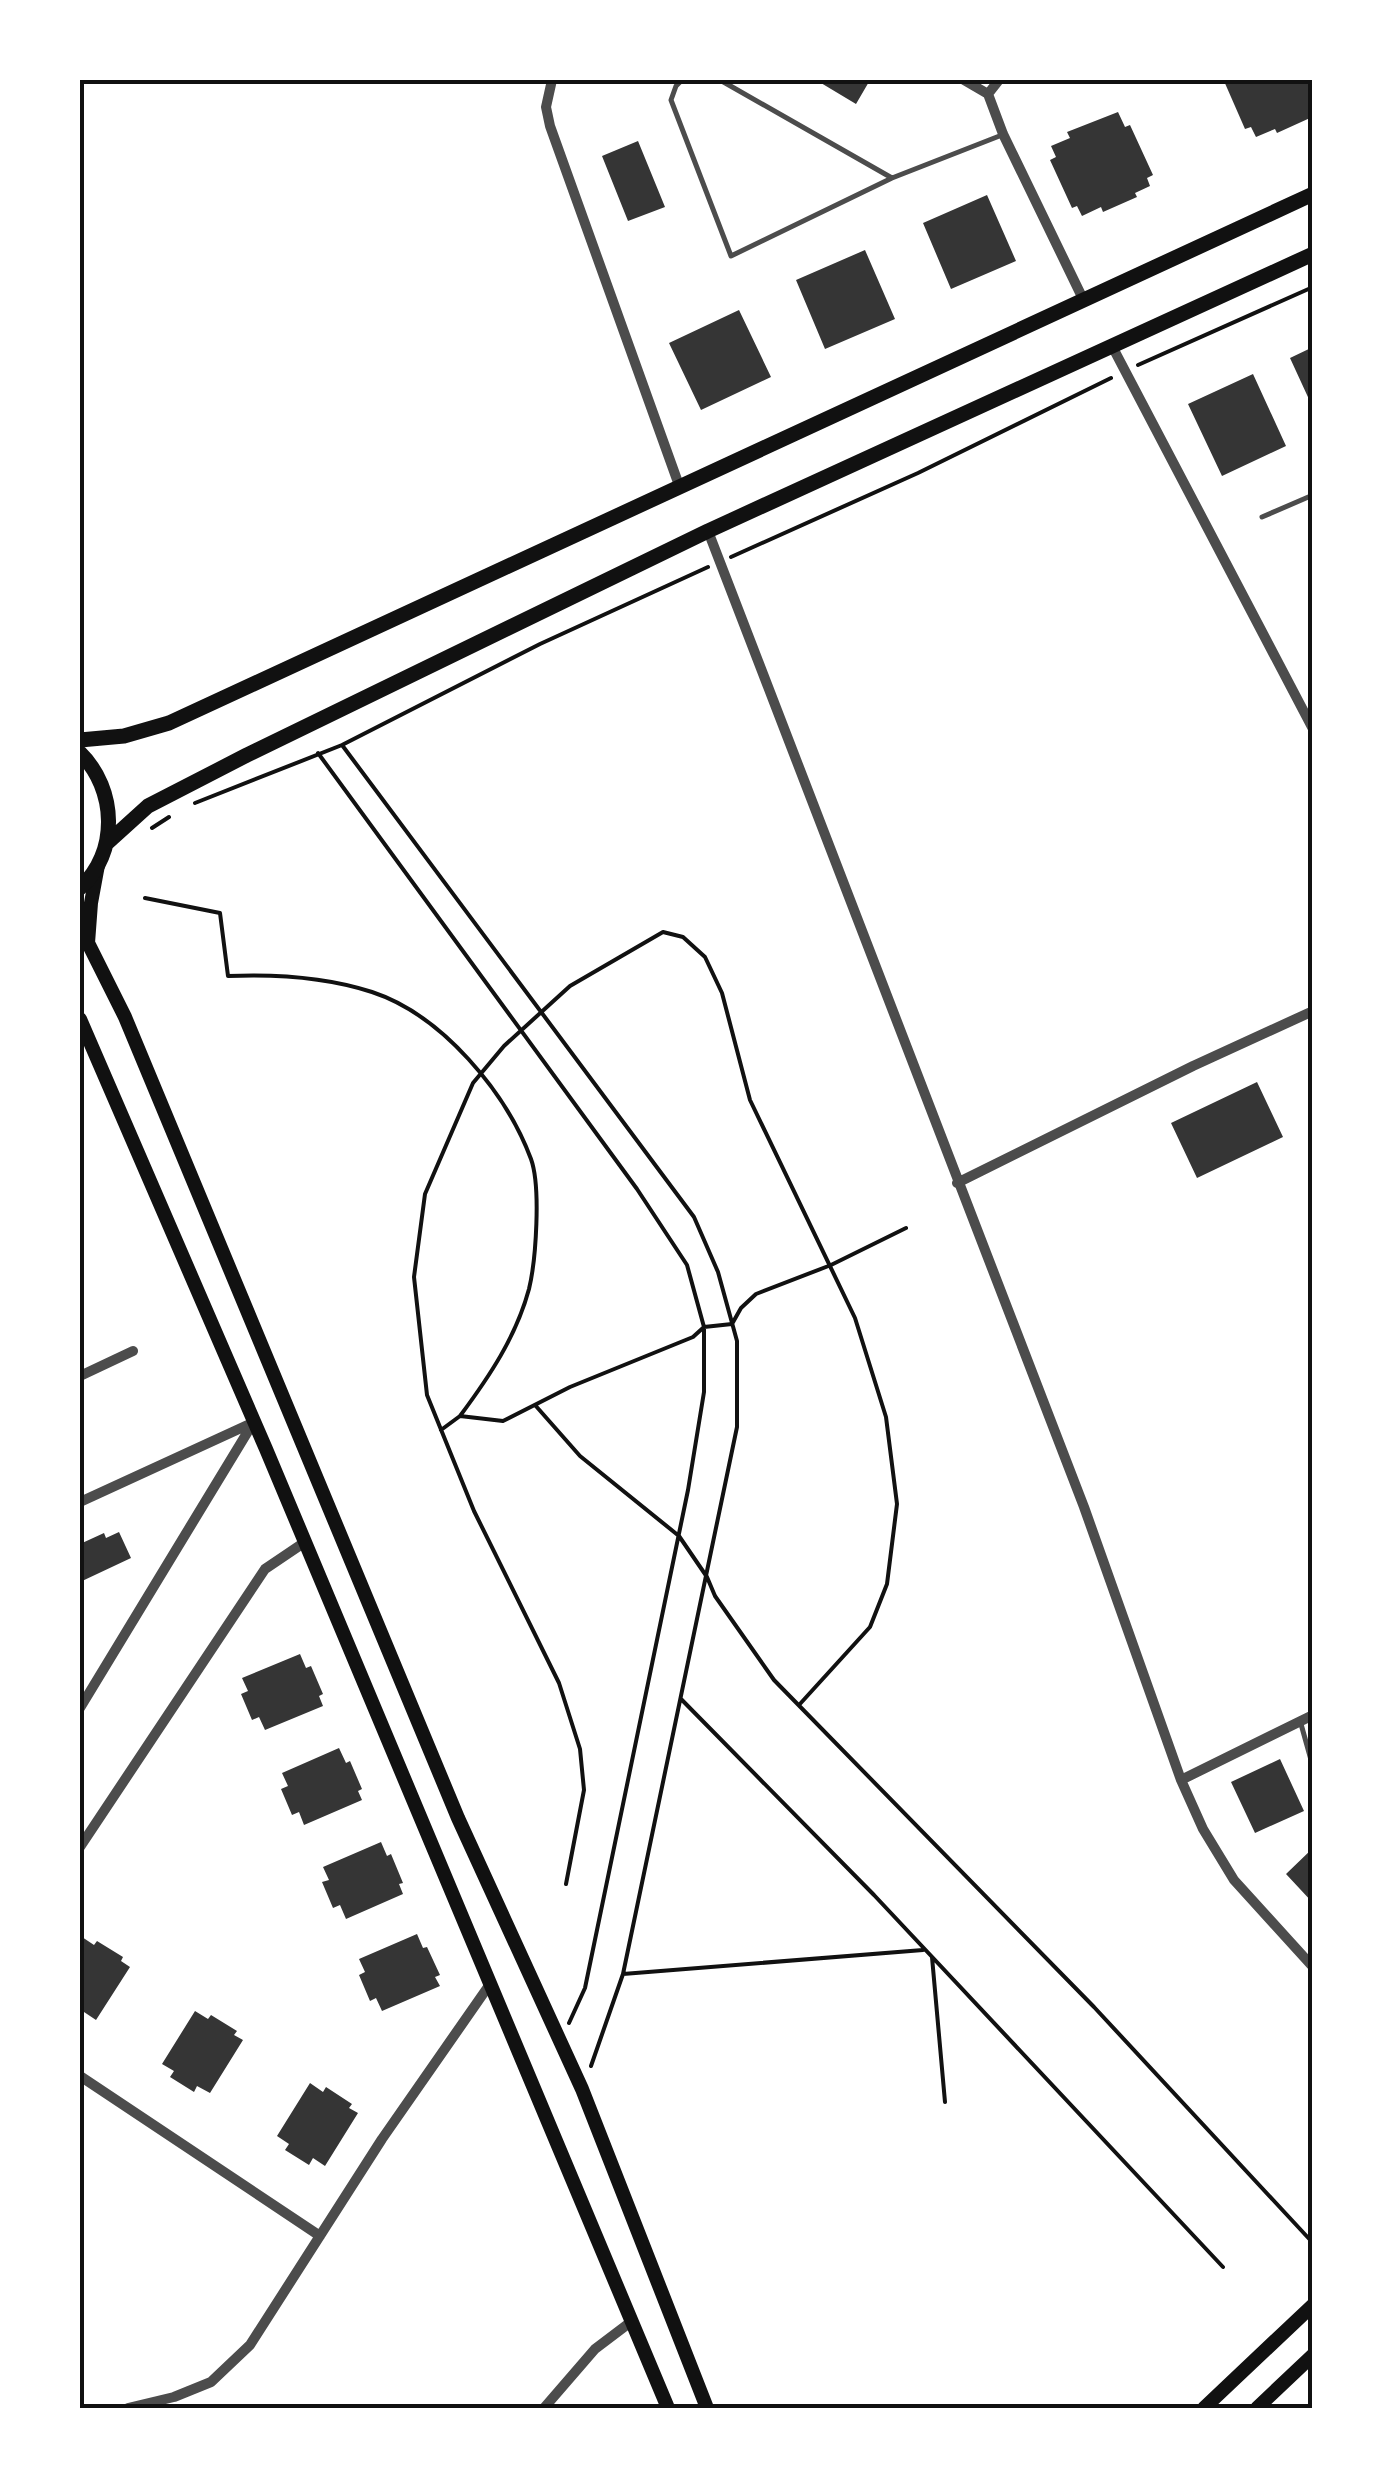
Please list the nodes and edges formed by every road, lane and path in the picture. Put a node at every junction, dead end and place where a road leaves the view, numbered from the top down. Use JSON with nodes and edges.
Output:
{"nodes":[{"id":1,"x":552,"y":80,"type":"edge"},
{"id":2,"x":682,"y":80,"type":"edge"},
{"id":3,"x":720,"y":80,"type":"edge"},
{"id":4,"x":964,"y":80,"type":"edge"},
{"id":5,"x":999,"y":80,"type":"edge"},
{"id":6,"x":988,"y":94,"type":"junction"},
{"id":7,"x":1003,"y":134,"type":"junction"},
{"id":8,"x":892,"y":178,"type":"junction"},
{"id":9,"x":1313,"y":194,"type":"edge"},
{"id":10,"x":1313,"y":254,"type":"edge"},
{"id":11,"x":1313,"y":287,"type":"edge"},
{"id":12,"x":1084,"y":301,"type":"junction"},
{"id":13,"x":1112,"y":346,"type":"junction"},
{"id":14,"x":1124,"y":372,"type":"junction"},
{"id":15,"x":680,"y":488,"type":"junction"},
{"id":16,"x":1313,"y":494,"type":"edge"},
{"id":17,"x":1262,"y":517,"type":"dead end"},
{"id":18,"x":708,"y":531,"type":"junction"},
{"id":19,"x":720,"y":562,"type":"junction"},
{"id":20,"x":1313,"y":729,"type":"edge"},
{"id":21,"x":80,"y":740,"type":"edge"},
{"id":22,"x":342,"y":745,"type":"junction"},
{"id":23,"x":80,"y":753,"type":"edge"},
{"id":24,"x":318,"y":753,"type":"junction"},
{"id":25,"x":147,"y":832,"type":"dead end"},
{"id":26,"x":106,"y":844,"type":"junction"},
{"id":27,"x":98,"y":864,"type":"junction"},
{"id":28,"x":80,"y":888,"type":"edge"},
{"id":29,"x":145,"y":898,"type":"dead end"},
{"id":30,"x":1313,"y":1011,"type":"edge"},
{"id":31,"x":541,"y":1014,"type":"junction"},
{"id":32,"x":80,"y":1019,"type":"edge"},
{"id":33,"x":520,"y":1030,"type":"junction"},
{"id":34,"x":482,"y":1072,"type":"junction"},
{"id":35,"x":957,"y":1183,"type":"junction"},
{"id":36,"x":906,"y":1228,"type":"dead end"},
{"id":37,"x":830,"y":1265,"type":"junction"},
{"id":38,"x":732,"y":1324,"type":"junction"},
{"id":39,"x":704,"y":1328,"type":"junction"},
{"id":40,"x":133,"y":1351,"type":"dead end"},
{"id":41,"x":80,"y":1376,"type":"edge"},
{"id":42,"x":535,"y":1405,"type":"junction"},
{"id":43,"x":460,"y":1416,"type":"junction"},
{"id":44,"x":254,"y":1422,"type":"junction"},
{"id":45,"x":441,"y":1430,"type":"junction"},
{"id":46,"x":80,"y":1502,"type":"edge"},
{"id":47,"x":679,"y":1536,"type":"junction"},
{"id":48,"x":305,"y":1542,"type":"junction"},
{"id":49,"x":707,"y":1577,"type":"junction"},
{"id":50,"x":681,"y":1698,"type":"junction"},
{"id":51,"x":799,"y":1705,"type":"junction"},
{"id":52,"x":80,"y":1708,"type":"edge"},
{"id":53,"x":1313,"y":1715,"type":"edge"},
{"id":54,"x":1300,"y":1721,"type":"junction"},
{"id":55,"x":1313,"y":1767,"type":"edge"},
{"id":56,"x":1181,"y":1780,"type":"junction"},
{"id":57,"x":80,"y":1847,"type":"edge"},
{"id":58,"x":566,"y":1884,"type":"dead end"},
{"id":59,"x":926,"y":1950,"type":"junction"},
{"id":60,"x":932,"y":1957,"type":"junction"},
{"id":61,"x":1313,"y":1966,"type":"edge"},
{"id":62,"x":624,"y":1974,"type":"junction"},
{"id":63,"x":490,"y":1984,"type":"junction"},
{"id":64,"x":561,"y":2041,"type":"junction"},
{"id":65,"x":80,"y":2076,"type":"edge"},
{"id":66,"x":582,"y":2089,"type":"junction"},
{"id":67,"x":945,"y":2102,"type":"dead end"},
{"id":68,"x":320,"y":2236,"type":"junction"},
{"id":69,"x":1313,"y":2243,"type":"edge"},
{"id":70,"x":1223,"y":2267,"type":"dead end"},
{"id":71,"x":1313,"y":2305,"type":"edge"},
{"id":72,"x":632,"y":2321,"type":"junction"},
{"id":73,"x":1313,"y":2355,"type":"edge"},
{"id":74,"x":128,"y":2408,"type":"edge"},
{"id":75,"x":544,"y":2408,"type":"edge"},
{"id":76,"x":668,"y":2408,"type":"edge"},
{"id":77,"x":708,"y":2408,"type":"edge"},
{"id":78,"x":1204,"y":2408,"type":"edge"},
{"id":79,"x":1257,"y":2408,"type":"edge"}],
"edges":[{"from":1,"to":15,"type":"street"},
{"from":2,"to":8,"type":"lane"},
{"from":3,"to":8,"type":"lane"},
{"from":4,"to":6,"type":"street"},
{"from":5,"to":6,"type":"street"},
{"from":6,"to":7,"type":"street"},
{"from":7,"to":8,"type":"lane"},
{"from":7,"to":12,"type":"street"},
{"from":9,"to":12,"type":"highway"},
{"from":10,"to":13,"type":"highway"},
{"from":11,"to":14,"type":"path"},
{"from":12,"to":15,"type":"highway"},
{"from":13,"to":14,"type":"street"},
{"from":13,"to":18,"type":"highway"},
{"from":14,"to":19,"type":"path"},
{"from":14,"to":20,"type":"street"},
{"from":15,"to":21,"type":"highway"},
{"from":16,"to":17,"type":"lane"},
{"from":18,"to":19,"type":"street"},
{"from":18,"to":26,"type":"highway"},
{"from":19,"to":22,"type":"path"},
{"from":19,"to":35,"type":"street"},
{"from":22,"to":24,"type":"path"},
{"from":22,"to":31,"type":"path"},
{"from":23,"to":26,"type":"highway"},
{"from":24,"to":25,"type":"path"},
{"from":24,"to":33,"type":"path"},
{"from":26,"to":27,"type":"highway"},
{"from":27,"to":28,"type":"highway"},
{"from":27,"to":64,"type":"main road"},
{"from":29,"to":34,"type":"path"},
{"from":30,"to":35,"type":"street"},
{"from":31,"to":33,"type":"path"},
{"from":31,"to":37,"type":"path"},
{"from":31,"to":38,"type":"path"},
{"from":32,"to":44,"type":"main road"},
{"from":33,"to":34,"type":"path"},
{"from":33,"to":39,"type":"path"},
{"from":34,"to":43,"type":"path"},
{"from":34,"to":45,"type":"path"},
{"from":35,"to":56,"type":"street"},
{"from":36,"to":37,"type":"path"},
{"from":37,"to":38,"type":"path"},
{"from":37,"to":51,"type":"path"},
{"from":38,"to":39,"type":"path"},
{"from":38,"to":49,"type":"path"},
{"from":39,"to":42,"type":"path"},
{"from":39,"to":47,"type":"path"},
{"from":40,"to":41,"type":"street"},
{"from":42,"to":43,"type":"path"},
{"from":42,"to":47,"type":"path"},
{"from":43,"to":45,"type":"path"},
{"from":44,"to":46,"type":"street"},
{"from":44,"to":48,"type":"main road"},
{"from":44,"to":52,"type":"street"},
{"from":45,"to":58,"type":"path"},
{"from":47,"to":49,"type":"path"},
{"from":47,"to":64,"type":"path"},
{"from":48,"to":57,"type":"street"},
{"from":48,"to":63,"type":"main road"},
{"from":49,"to":50,"type":"path"},
{"from":49,"to":51,"type":"path"},
{"from":50,"to":59,"type":"path"},
{"from":50,"to":62,"type":"path"},
{"from":51,"to":69,"type":"path"},
{"from":53,"to":54,"type":"street"},
{"from":54,"to":55,"type":"lane"},
{"from":54,"to":56,"type":"street"},
{"from":56,"to":61,"type":"street"},
{"from":59,"to":60,"type":"path"},
{"from":59,"to":62,"type":"path"},
{"from":60,"to":67,"type":"path"},
{"from":60,"to":70,"type":"path"},
{"from":62,"to":66,"type":"path"},
{"from":63,"to":68,"type":"street"},
{"from":63,"to":72,"type":"main road"},
{"from":64,"to":66,"type":"main road"},
{"from":65,"to":68,"type":"street"},
{"from":66,"to":77,"type":"main road"},
{"from":68,"to":74,"type":"street"},
{"from":71,"to":78,"type":"main road"},
{"from":72,"to":75,"type":"street"},
{"from":72,"to":76,"type":"main road"},
{"from":73,"to":79,"type":"main road"}]}
